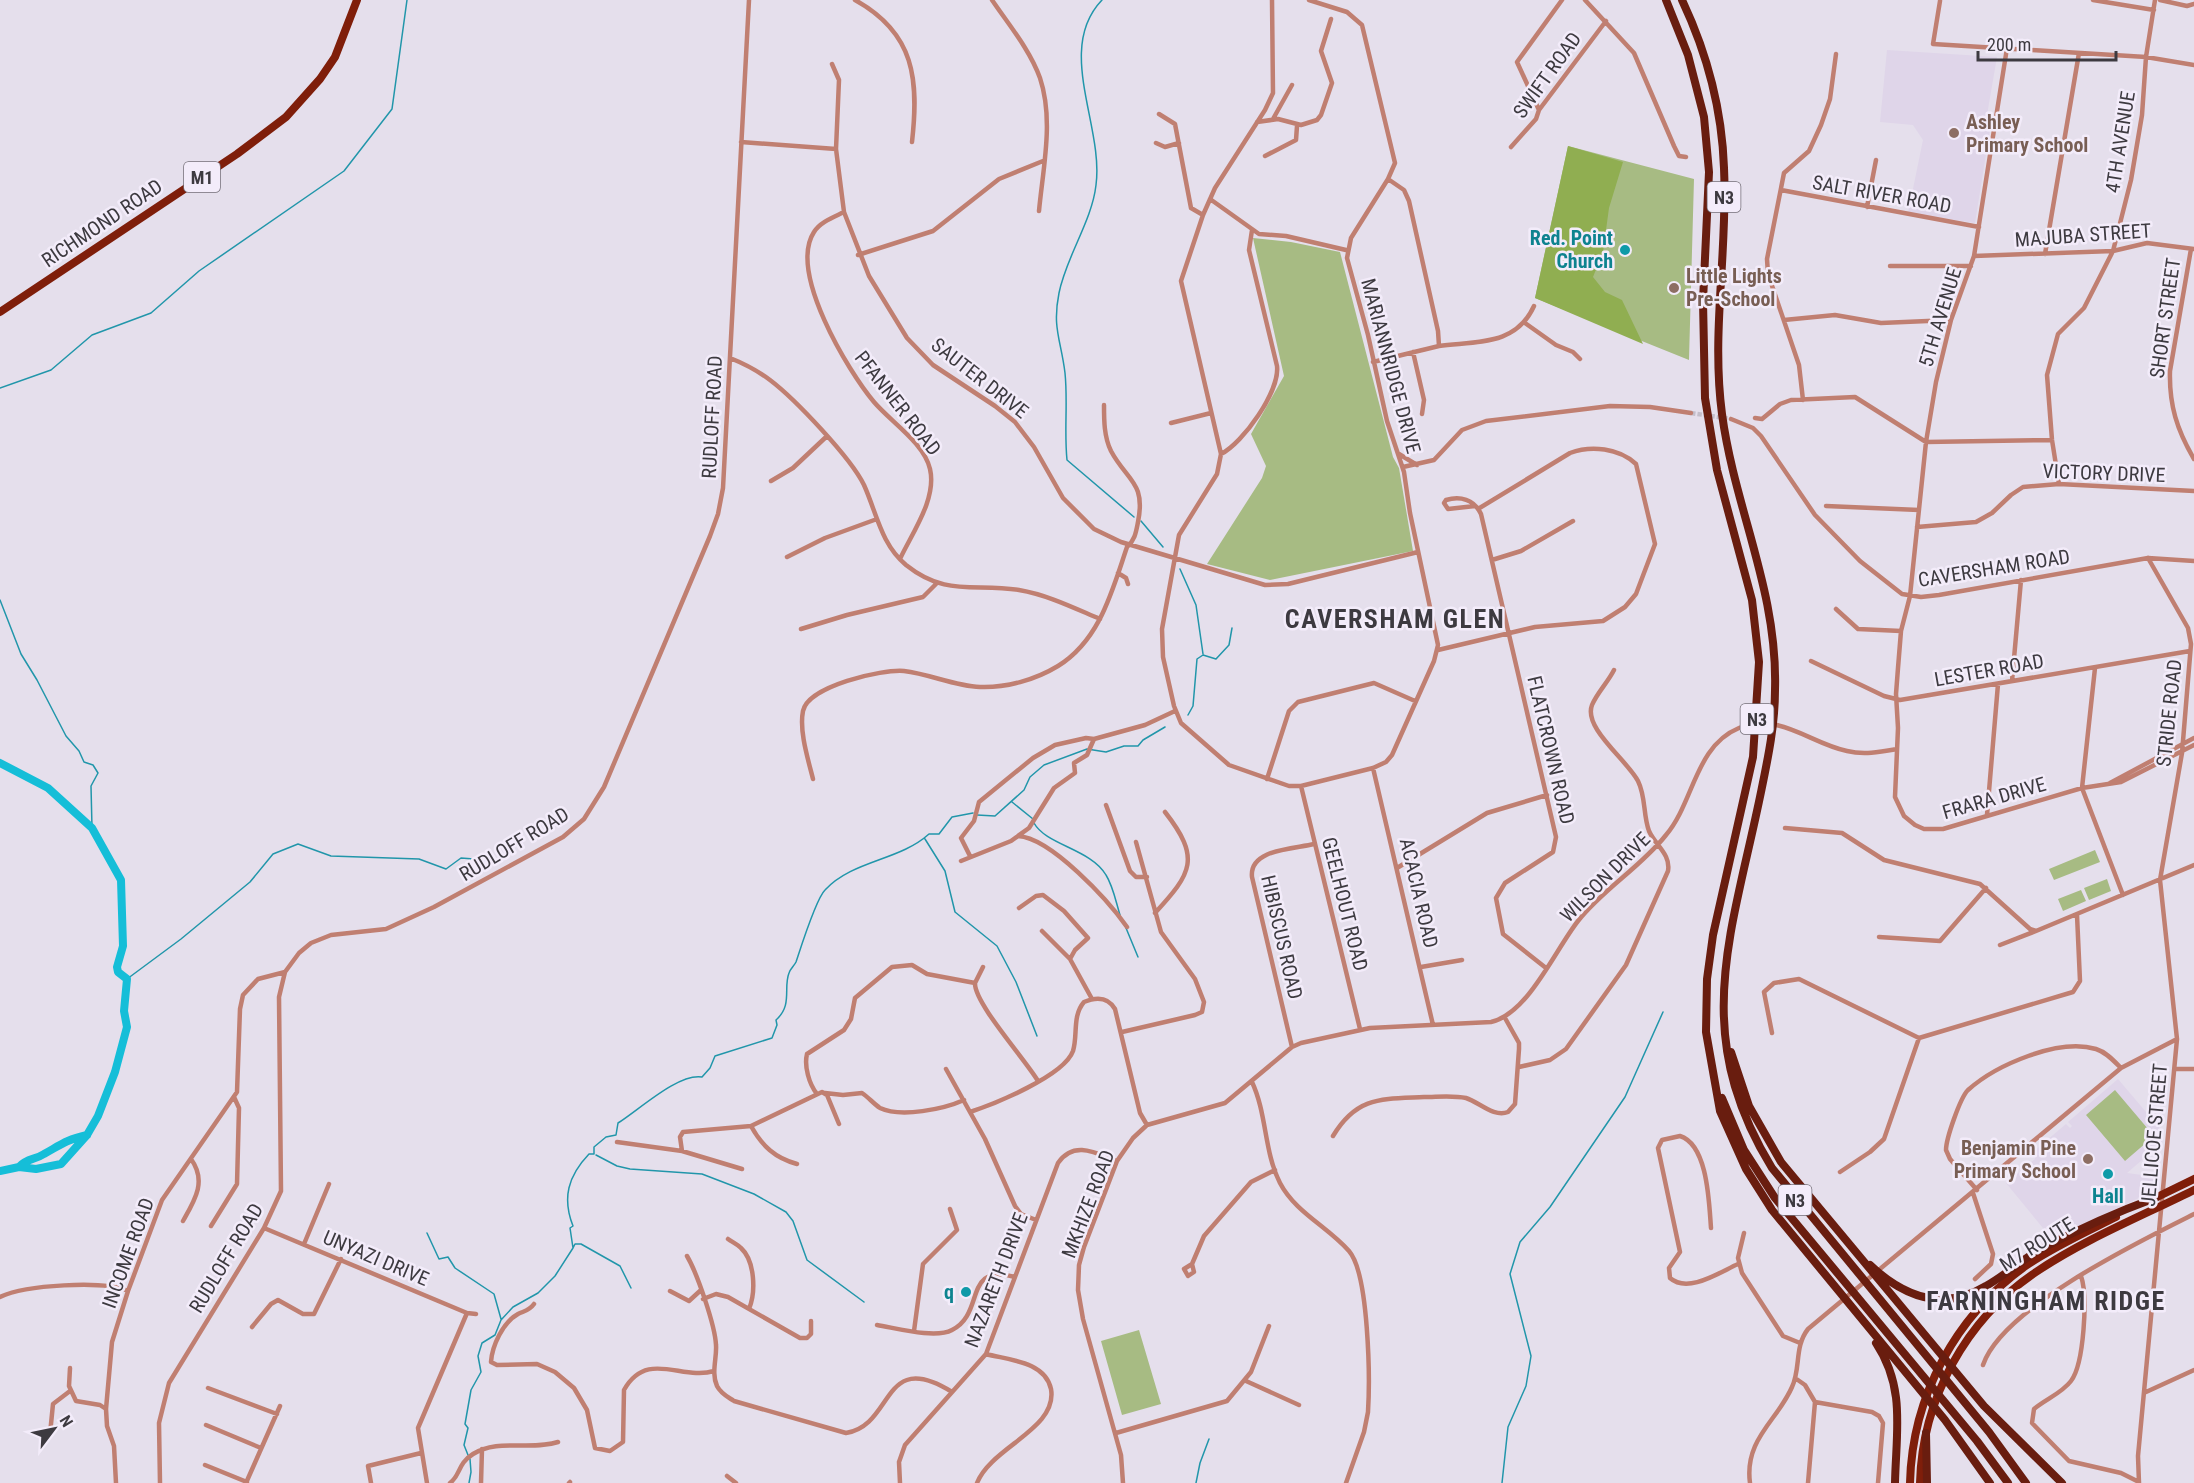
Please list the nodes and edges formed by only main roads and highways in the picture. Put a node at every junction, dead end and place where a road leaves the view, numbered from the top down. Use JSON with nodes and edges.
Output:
{"nodes":[{"id":1,"x":357,"y":0,"type":"edge"},
{"id":2,"x":1666,"y":0,"type":"edge"},
{"id":3,"x":1682,"y":0,"type":"edge"},
{"id":4,"x":0,"y":312,"type":"edge"},
{"id":5,"x":1722,"y":1004,"type":"junction"},
{"id":6,"x":1714,"y":1076,"type":"junction"},
{"id":7,"x":2194,"y":1179,"type":"edge"},
{"id":8,"x":2194,"y":1191,"type":"edge"},
{"id":9,"x":2155,"y":1198,"type":"junction"},
{"id":10,"x":1828,"y":1220,"type":"junction"},
{"id":11,"x":1850,"y":1305,"type":"junction"},
{"id":12,"x":1926,"y":1433,"type":"junction"},
{"id":13,"x":1895,"y":1483,"type":"edge"},
{"id":14,"x":1910,"y":1483,"type":"edge"},
{"id":15,"x":1920,"y":1483,"type":"edge"},
{"id":16,"x":1927,"y":1483,"type":"edge"},
{"id":17,"x":1990,"y":1483,"type":"edge"},
{"id":18,"x":2008,"y":1483,"type":"edge"},
{"id":19,"x":2026,"y":1483,"type":"edge"},
{"id":20,"x":2062,"y":1483,"type":"edge"}],
"edges":[{"from":1,"to":4,"type":"highway","name":"RICHMOND ROAD","number":"M1"},
{"from":2,"to":6,"type":"highway","number":"N3"},
{"from":3,"to":5,"type":"highway","number":"N3"},
{"from":5,"to":10,"type":"highway"},
{"from":5,"to":19,"type":"highway","number":"N3"},
{"from":6,"to":11,"type":"highway"},
{"from":6,"to":18,"type":"highway","number":"N3"},
{"from":7,"to":9,"type":"highway","name":"M7 ROUTE"},
{"from":8,"to":12,"type":"highway","name":"M7 ROUTE"},
{"from":9,"to":10,"type":"highway"},
{"from":9,"to":14,"type":"highway","name":"M7 ROUTE"},
{"from":10,"to":20,"type":"highway"},
{"from":11,"to":13,"type":"highway"},
{"from":11,"to":17,"type":"highway"},
{"from":12,"to":15,"type":"highway","name":"M7 ROUTE"},
{"from":12,"to":16,"type":"highway"}]}
